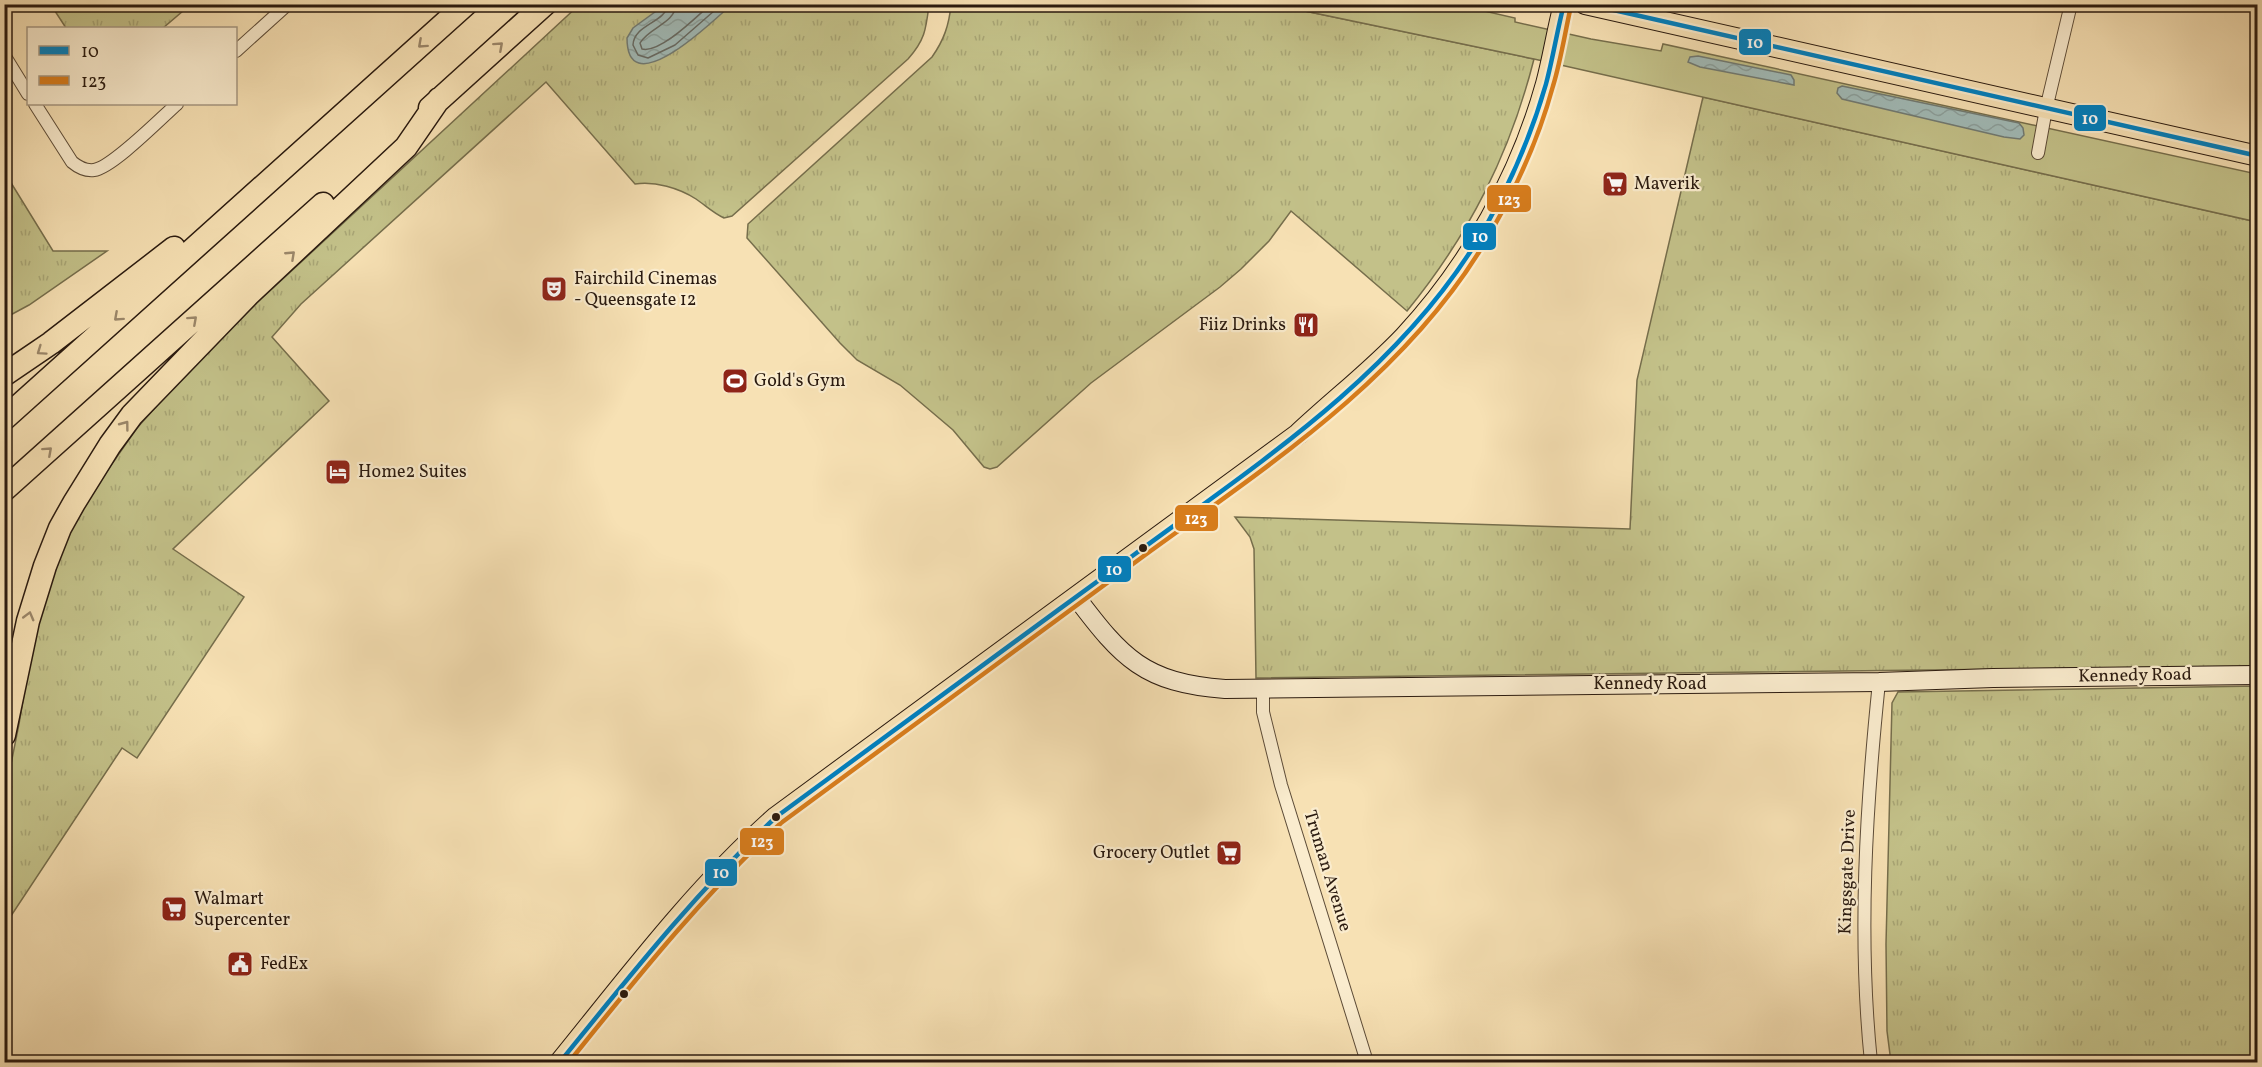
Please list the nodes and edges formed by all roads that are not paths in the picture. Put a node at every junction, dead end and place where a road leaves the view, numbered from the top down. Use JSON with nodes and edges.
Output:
{"nodes":[{"id":1,"x":288,"y":4,"type":"edge"},
{"id":2,"x":466,"y":4,"type":"edge"},
{"id":3,"x":545,"y":4,"type":"edge"},
{"id":4,"x":1564,"y":4,"type":"edge"},
{"id":5,"x":1585,"y":4,"type":"edge"},
{"id":6,"x":2071,"y":4,"type":"edge"},
{"id":7,"x":237,"y":50,"type":"edge"},
{"id":8,"x":4,"y":55,"type":"edge"},
{"id":9,"x":27,"y":92,"type":"edge"},
{"id":10,"x":440,"y":99,"type":"junction"},
{"id":11,"x":36,"y":105,"type":"edge"},
{"id":12,"x":176,"y":105,"type":"edge"},
{"id":13,"x":2046,"y":109,"type":"junction"},
{"id":14,"x":2038,"y":153,"type":"dead end"},
{"id":15,"x":2258,"y":156,"type":"edge"},
{"id":16,"x":286,"y":166,"type":"junction"},
{"id":17,"x":4,"y":375,"type":"edge"},
{"id":18,"x":4,"y":419,"type":"edge"},
{"id":19,"x":4,"y":490,"type":"edge"},
{"id":20,"x":1076,"y":597,"type":"junction"},
{"id":21,"x":2258,"y":675,"type":"edge"},
{"id":22,"x":1879,"y":682,"type":"junction"},
{"id":23,"x":1263,"y":688,"type":"junction"},
{"id":24,"x":4,"y":735,"type":"edge"},
{"id":25,"x":560,"y":1062,"type":"edge"},
{"id":26,"x":1367,"y":1062,"type":"edge"},
{"id":27,"x":1871,"y":1062,"type":"edge"}],
"edges":[{"from":1,"to":7,"type":"street"},
{"from":2,"to":16,"type":"highway","one_way":true},
{"from":10,"to":3,"type":"highway","one_way":true},
{"from":4,"to":20,"type":"main road"},
{"from":5,"to":13,"type":"main road"},
{"from":6,"to":13,"type":"street"},
{"from":8,"to":9,"type":"street"},
{"from":19,"to":10,"type":"highway","one_way":true},
{"from":24,"to":10,"type":"highway","one_way":true},
{"from":11,"to":12,"type":"street"},
{"from":13,"to":14,"type":"street"},
{"from":13,"to":15,"type":"main road"},
{"from":16,"to":17,"type":"highway","one_way":true},
{"from":16,"to":18,"type":"highway","one_way":true},
{"from":20,"to":23,"type":"street","name":"Kennedy Road"},
{"from":20,"to":25,"type":"main road"},
{"from":21,"to":22,"type":"street","name":"Kennedy Road"},
{"from":22,"to":23,"type":"street","name":"Kennedy Road"},
{"from":22,"to":27,"type":"street","name":"Kingsgate Drive"},
{"from":23,"to":26,"type":"street","name":"Truman Avenue"}]}
